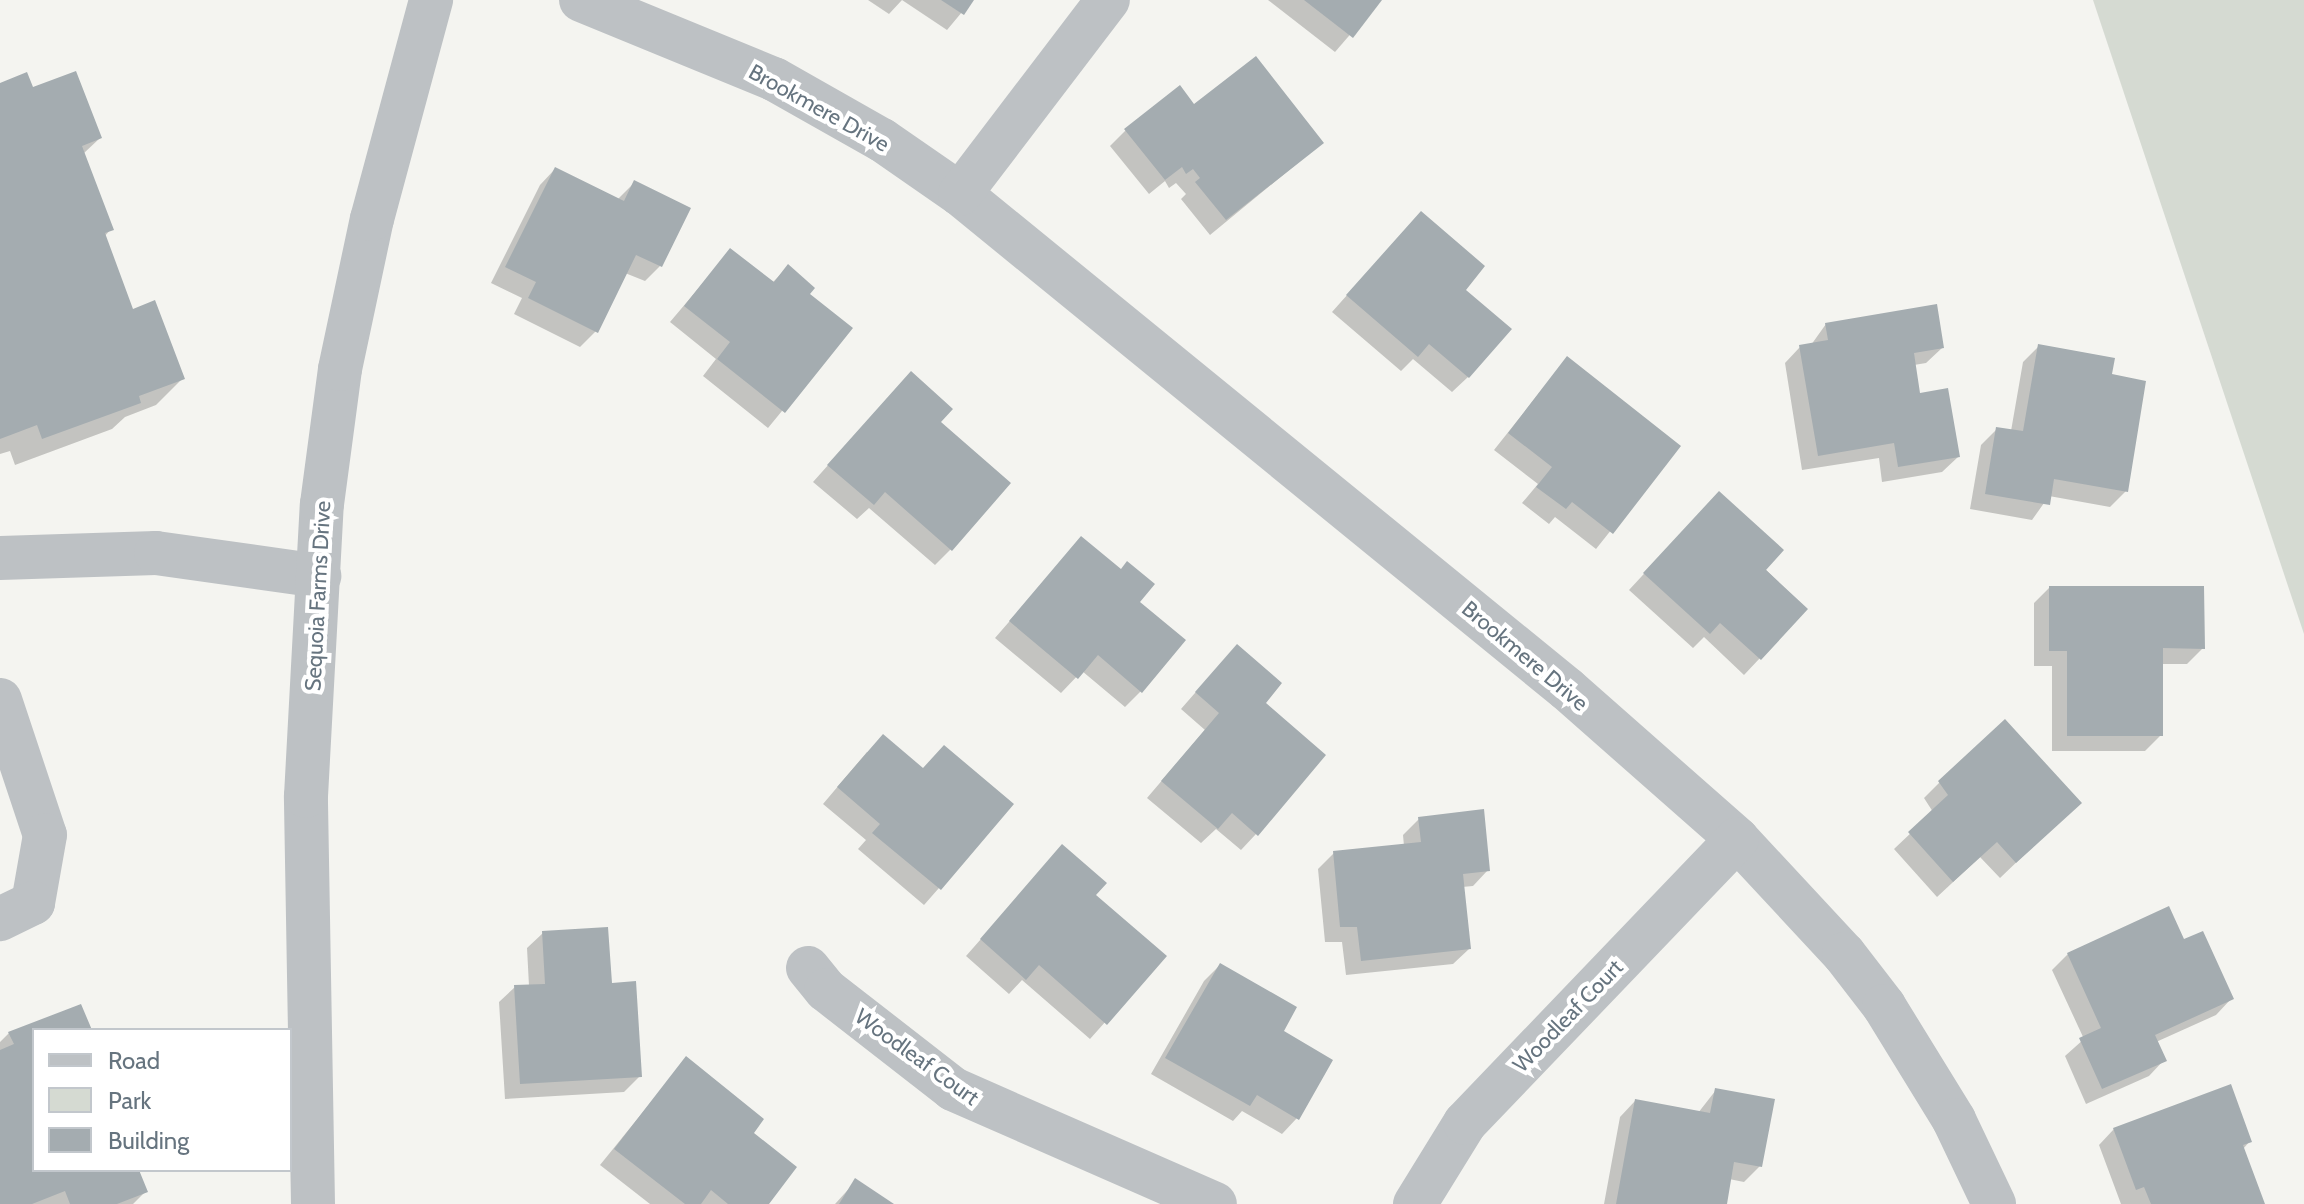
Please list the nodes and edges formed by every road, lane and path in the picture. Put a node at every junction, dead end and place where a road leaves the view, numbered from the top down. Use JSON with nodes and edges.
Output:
{"nodes":[{"id":1,"x":431,"y":0,"type":"edge"},
{"id":2,"x":581,"y":0,"type":"edge"},
{"id":3,"x":1108,"y":0,"type":"edge"},
{"id":4,"x":960,"y":194,"type":"junction"},
{"id":5,"x":0,"y":558,"type":"edge"},
{"id":6,"x":319,"y":576,"type":"junction"},
{"id":7,"x":0,"y":700,"type":"edge"},
{"id":8,"x":1737,"y":839,"type":"junction"},
{"id":9,"x":0,"y":919,"type":"edge"},
{"id":10,"x":808,"y":968,"type":"dead end"},
{"id":11,"x":313,"y":1204,"type":"edge"},
{"id":12,"x":1215,"y":1204,"type":"edge"},
{"id":13,"x":1415,"y":1204,"type":"edge"},
{"id":14,"x":1994,"y":1204,"type":"edge"}],
"edges":[{"from":1,"to":6,"type":"street","name":"Sequoia Farms Drive"},
{"from":2,"to":4,"type":"street","name":"Brookmere Drive"},
{"from":3,"to":4,"type":"street"},
{"from":4,"to":8,"type":"street","name":"Brookmere Drive"},
{"from":5,"to":6,"type":"street"},
{"from":6,"to":11,"type":"street","name":"Sequoia Farms Drive"},
{"from":7,"to":9,"type":"street"},
{"from":8,"to":13,"type":"street","name":"Woodleaf Court"},
{"from":8,"to":14,"type":"street","name":"Brookmere Drive"},
{"from":10,"to":12,"type":"street","name":"Woodleaf Court"}]}
